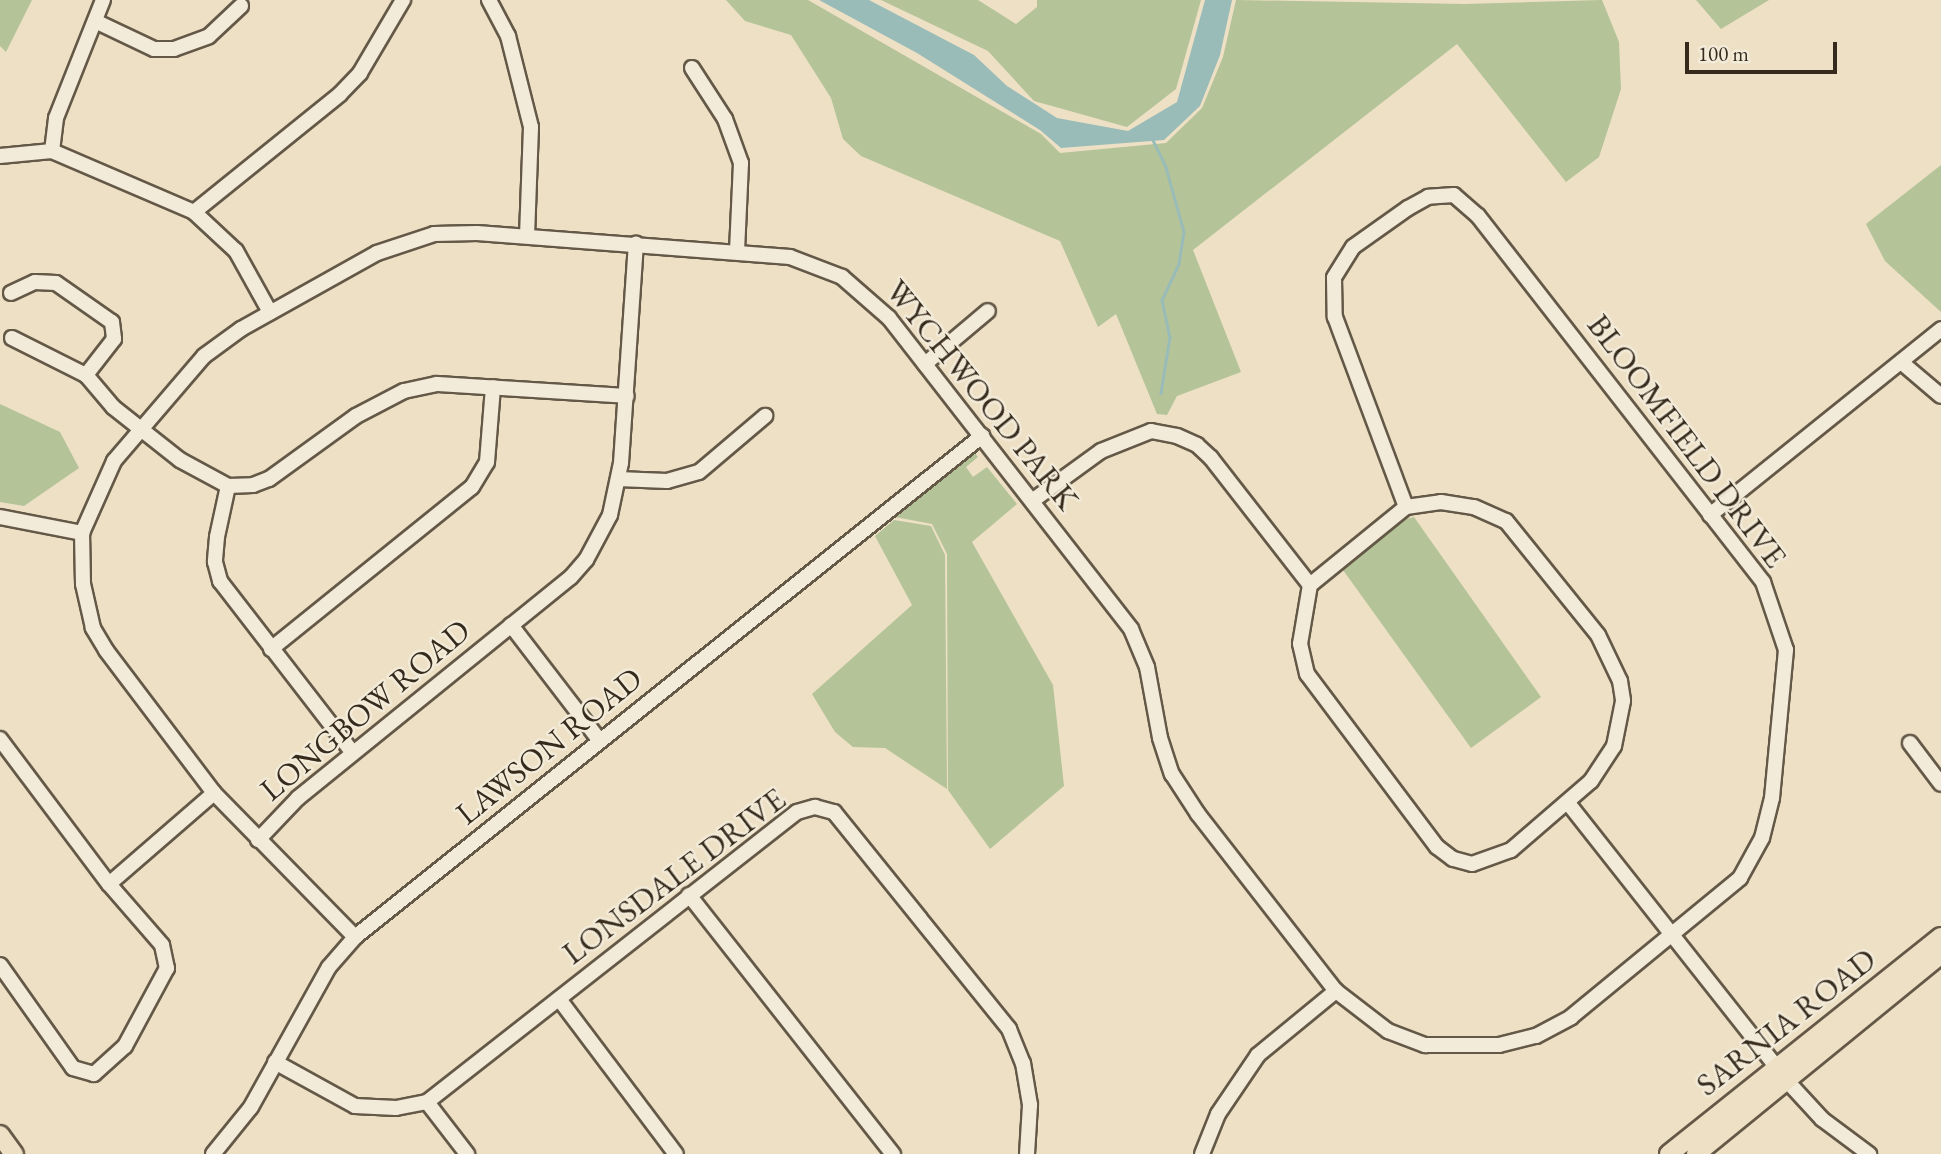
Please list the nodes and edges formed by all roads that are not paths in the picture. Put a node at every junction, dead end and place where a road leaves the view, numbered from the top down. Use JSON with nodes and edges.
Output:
{"nodes":[{"id":1,"x":103,"y":0,"type":"edge"},
{"id":2,"x":403,"y":0,"type":"edge"},
{"id":3,"x":489,"y":0,"type":"edge"},
{"id":4,"x":241,"y":6,"type":"dead end"},
{"id":5,"x":95,"y":21,"type":"junction"},
{"id":6,"x":692,"y":68,"type":"dead end"},
{"id":7,"x":52,"y":151,"type":"junction"},
{"id":8,"x":0,"y":156,"type":"edge"},
{"id":9,"x":194,"y":212,"type":"junction"},
{"id":10,"x":527,"y":236,"type":"junction"},
{"id":11,"x":636,"y":244,"type":"junction"},
{"id":12,"x":737,"y":251,"type":"junction"},
{"id":13,"x":11,"y":293,"type":"dead end"},
{"id":14,"x":988,"y":311,"type":"dead end"},
{"id":15,"x":270,"y":312,"type":"junction"},
{"id":16,"x":1941,"y":329,"type":"edge"},
{"id":17,"x":12,"y":338,"type":"dead end"},
{"id":18,"x":1901,"y":362,"type":"junction"},
{"id":19,"x":925,"y":364,"type":"junction"},
{"id":20,"x":86,"y":375,"type":"junction"},
{"id":21,"x":494,"y":387,"type":"junction"},
{"id":22,"x":626,"y":396,"type":"junction"},
{"id":23,"x":1941,"y":396,"type":"edge"},
{"id":24,"x":765,"y":416,"type":"dead end"},
{"id":25,"x":140,"y":427,"type":"junction"},
{"id":26,"x":982,"y":436,"type":"junction"},
{"id":27,"x":618,"y":478,"type":"junction"},
{"id":28,"x":228,"y":486,"type":"junction"},
{"id":29,"x":1032,"y":500,"type":"junction"},
{"id":30,"x":1406,"y":507,"type":"junction"},
{"id":31,"x":1710,"y":515,"type":"junction"},
{"id":32,"x":0,"y":517,"type":"edge"},
{"id":33,"x":82,"y":533,"type":"junction"},
{"id":34,"x":1310,"y":585,"type":"junction"},
{"id":35,"x":511,"y":625,"type":"junction"},
{"id":36,"x":271,"y":649,"type":"junction"},
{"id":37,"x":0,"y":739,"type":"edge"},
{"id":38,"x":600,"y":741,"type":"junction"},
{"id":39,"x":1910,"y":743,"type":"dead end"},
{"id":40,"x":352,"y":751,"type":"junction"},
{"id":41,"x":1941,"y":784,"type":"edge"},
{"id":42,"x":214,"y":793,"type":"junction"},
{"id":43,"x":1568,"y":803,"type":"junction"},
{"id":44,"x":258,"y":840,"type":"junction"},
{"id":45,"x":109,"y":884,"type":"junction"},
{"id":46,"x":690,"y":895,"type":"junction"},
{"id":47,"x":1673,"y":934,"type":"junction"},
{"id":48,"x":355,"y":937,"type":"junction"},
{"id":49,"x":1941,"y":937,"type":"edge"},
{"id":50,"x":1941,"y":954,"type":"edge"},
{"id":51,"x":0,"y":965,"type":"edge"},
{"id":52,"x":1336,"y":991,"type":"junction"},
{"id":53,"x":559,"y":999,"type":"junction"},
{"id":54,"x":275,"y":1062,"type":"junction"},
{"id":55,"x":1783,"y":1074,"type":"junction"},
{"id":56,"x":427,"y":1102,"type":"junction"},
{"id":57,"x":0,"y":1135,"type":"edge"},
{"id":58,"x":14,"y":1154,"type":"edge"},
{"id":59,"x":213,"y":1154,"type":"edge"},
{"id":60,"x":467,"y":1154,"type":"edge"},
{"id":61,"x":676,"y":1154,"type":"edge"},
{"id":62,"x":893,"y":1154,"type":"edge"},
{"id":63,"x":1027,"y":1154,"type":"edge"},
{"id":64,"x":1202,"y":1154,"type":"edge"},
{"id":65,"x":1669,"y":1154,"type":"edge"},
{"id":66,"x":1696,"y":1154,"type":"edge"},
{"id":67,"x":1869,"y":1154,"type":"edge"}],
"edges":[{"from":1,"to":5,"type":"street"},
{"from":2,"to":9,"type":"street"},
{"from":3,"to":10,"type":"street"},
{"from":4,"to":5,"type":"street"},
{"from":5,"to":7,"type":"street"},
{"from":6,"to":12,"type":"street"},
{"from":7,"to":8,"type":"street"},
{"from":7,"to":9,"type":"street"},
{"from":9,"to":15,"type":"street"},
{"from":10,"to":11,"type":"street","name":"WYCHWOOD PARK"},
{"from":10,"to":15,"type":"street","name":"WYCHWOOD PARK"},
{"from":11,"to":12,"type":"street","name":"WYCHWOOD PARK"},
{"from":11,"to":22,"type":"street","name":"LONGBOW ROAD"},
{"from":12,"to":19,"type":"street","name":"WYCHWOOD PARK"},
{"from":13,"to":20,"type":"street"},
{"from":14,"to":19,"type":"street"},
{"from":15,"to":25,"type":"street","name":"WYCHWOOD PARK"},
{"from":16,"to":18,"type":"street"},
{"from":17,"to":20,"type":"street"},
{"from":18,"to":23,"type":"street"},
{"from":18,"to":31,"type":"street"},
{"from":19,"to":26,"type":"street","name":"WYCHWOOD PARK"},
{"from":20,"to":25,"type":"street"},
{"from":21,"to":22,"type":"street"},
{"from":21,"to":28,"type":"street"},
{"from":21,"to":36,"type":"street"},
{"from":22,"to":27,"type":"street","name":"LONGBOW ROAD"},
{"from":24,"to":27,"type":"street"},
{"from":25,"to":28,"type":"street"},
{"from":25,"to":33,"type":"street","name":"WYCHWOOD PARK"},
{"from":26,"to":29,"type":"street","name":"WYCHWOOD PARK"},
{"from":26,"to":38,"type":"street","name":"LAWSON ROAD"},
{"from":27,"to":35,"type":"street","name":"LONGBOW ROAD"},
{"from":28,"to":36,"type":"street"},
{"from":29,"to":34,"type":"street"},
{"from":29,"to":52,"type":"street","name":"WYCHWOOD PARK"},
{"from":30,"to":31,"type":"street","name":"BLOOMFIELD DRIVE"},
{"from":30,"to":34,"type":"street"},
{"from":30,"to":43,"type":"street"},
{"from":31,"to":47,"type":"street","name":"BLOOMFIELD DRIVE"},
{"from":32,"to":33,"type":"street"},
{"from":33,"to":42,"type":"street","name":"WYCHWOOD PARK"},
{"from":34,"to":43,"type":"street"},
{"from":35,"to":38,"type":"street","name":"LONGBOW ROAD"},
{"from":35,"to":40,"type":"street","name":"LONGBOW ROAD"},
{"from":36,"to":40,"type":"street"},
{"from":37,"to":45,"type":"street"},
{"from":38,"to":48,"type":"street","name":"LAWSON ROAD"},
{"from":39,"to":41,"type":"street"},
{"from":40,"to":44,"type":"street","name":"LONGBOW ROAD"},
{"from":42,"to":44,"type":"street","name":"WYCHWOOD PARK"},
{"from":42,"to":45,"type":"street"},
{"from":43,"to":47,"type":"street"},
{"from":44,"to":48,"type":"street","name":"WYCHWOOD PARK"},
{"from":45,"to":51,"type":"street"},
{"from":46,"to":53,"type":"street","name":"LONSDALE DRIVE"},
{"from":46,"to":62,"type":"street"},
{"from":46,"to":63,"type":"street","name":"LONSDALE DRIVE"},
{"from":47,"to":52,"type":"street","name":"BLOOMFIELD DRIVE"},
{"from":47,"to":55,"type":"street"},
{"from":48,"to":54,"type":"street","name":"LAWSON ROAD"},
{"from":49,"to":55,"type":"main road","name":"SARNIA ROAD"},
{"from":50,"to":55,"type":"main road","name":"SARNIA ROAD"},
{"from":52,"to":64,"type":"street"},
{"from":53,"to":56,"type":"street","name":"LONSDALE DRIVE"},
{"from":53,"to":61,"type":"street"},
{"from":54,"to":56,"type":"street","name":"LONSDALE DRIVE"},
{"from":54,"to":59,"type":"street","name":"LAWSON ROAD"},
{"from":55,"to":65,"type":"main road","name":"SARNIA ROAD"},
{"from":55,"to":66,"type":"main road","name":"SARNIA ROAD"},
{"from":55,"to":67,"type":"street"},
{"from":56,"to":60,"type":"street"},
{"from":57,"to":58,"type":"main road"}]}
